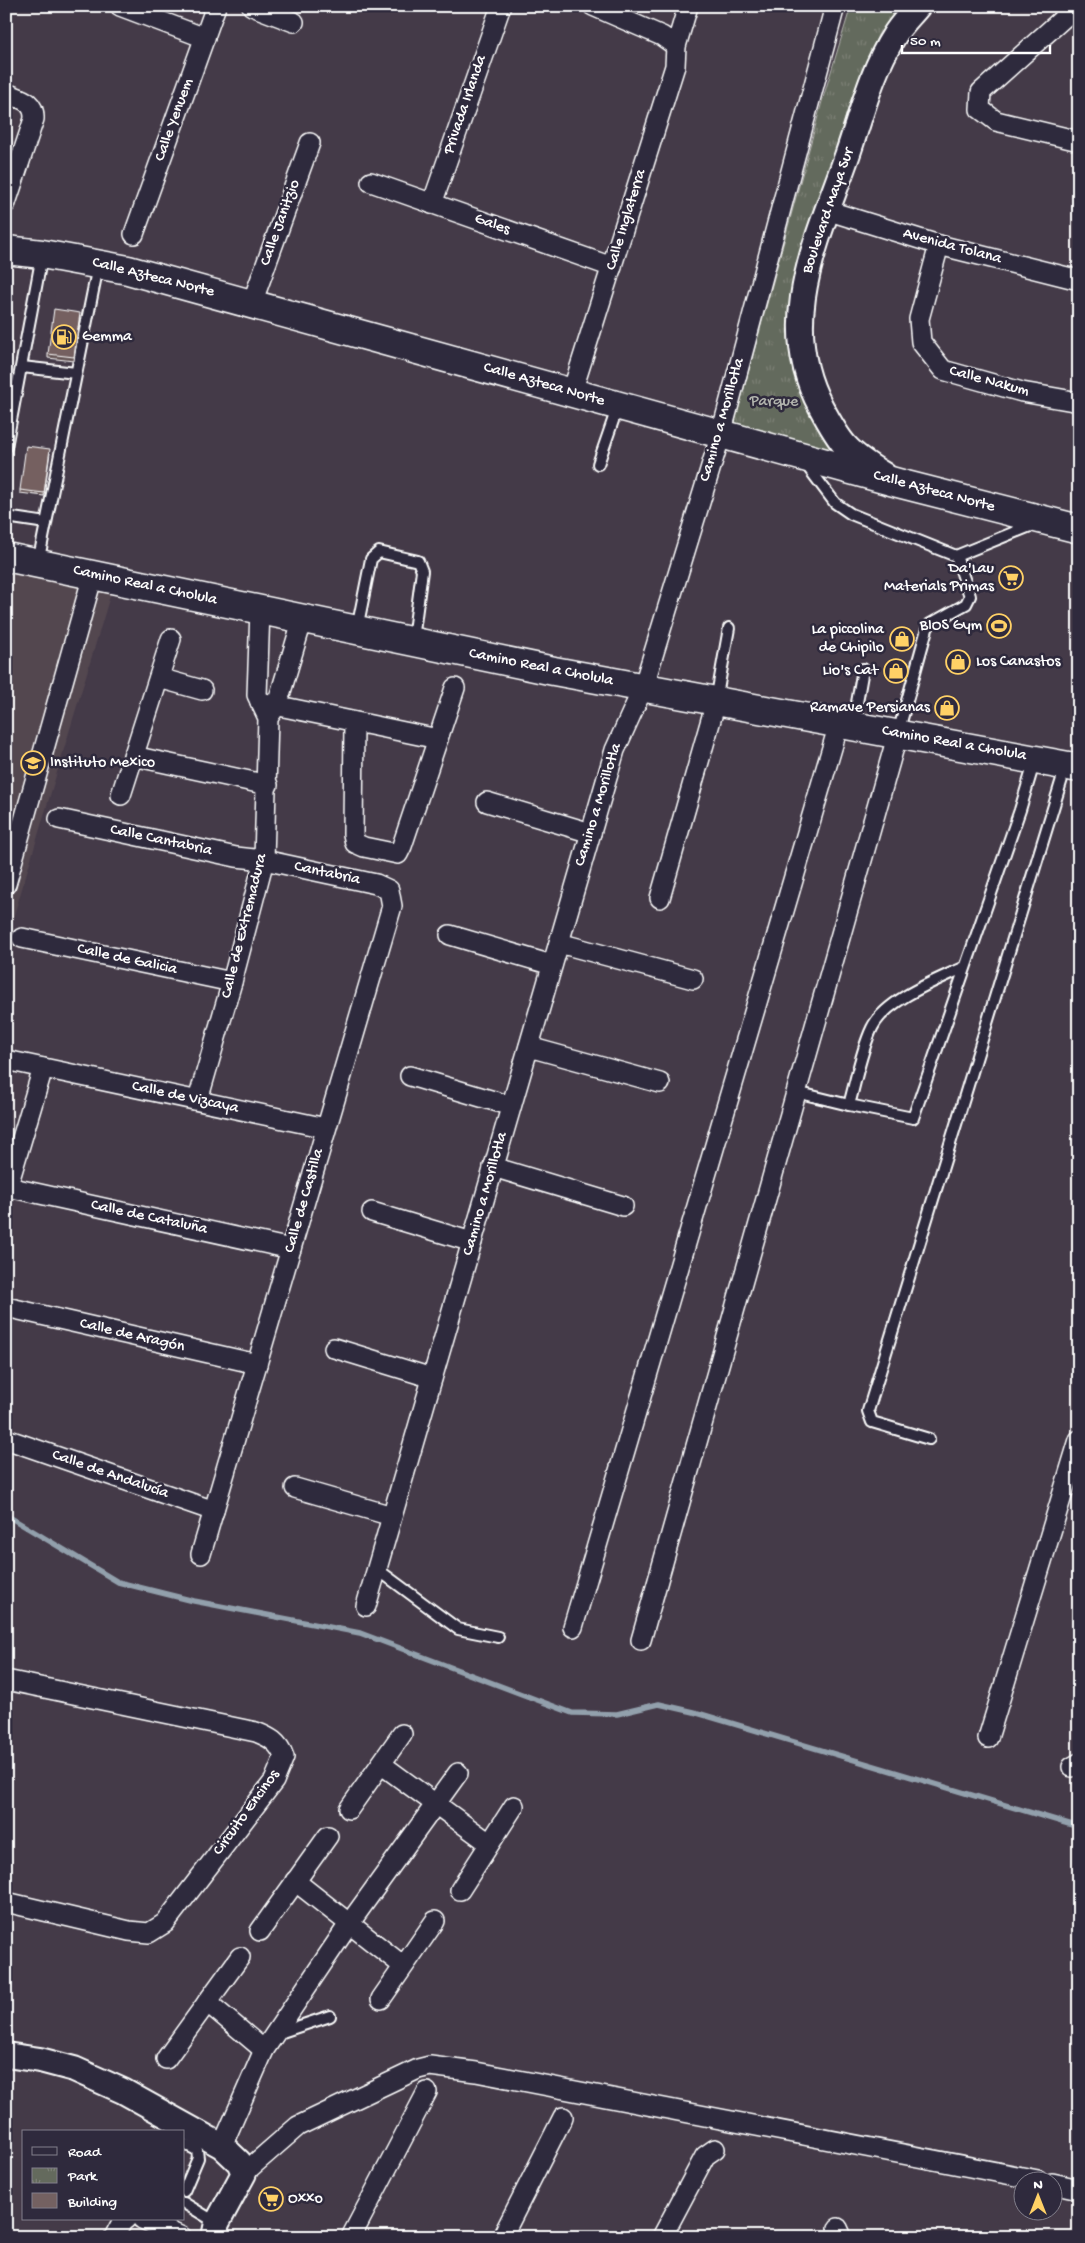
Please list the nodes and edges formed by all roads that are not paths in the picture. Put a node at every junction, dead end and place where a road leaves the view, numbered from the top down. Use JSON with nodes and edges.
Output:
{"nodes":[{"id":1,"x":120,"y":6,"type":"edge"},
{"id":2,"x":216,"y":6,"type":"edge"},
{"id":3,"x":252,"y":6,"type":"edge"},
{"id":4,"x":501,"y":6,"type":"edge"},
{"id":5,"x":593,"y":6,"type":"edge"},
{"id":6,"x":688,"y":6,"type":"edge"},
{"id":7,"x":835,"y":6,"type":"edge"},
{"id":8,"x":918,"y":6,"type":"edge"},
{"id":9,"x":1077,"y":6,"type":"edge"},
{"id":10,"x":157,"y":13,"type":"edge"},
{"id":11,"x":294,"y":22,"type":"dead end"},
{"id":12,"x":205,"y":38,"type":"junction"},
{"id":13,"x":676,"y":46,"type":"junction"},
{"id":14,"x":6,"y":93,"type":"edge"},
{"id":15,"x":1079,"y":141,"type":"edge"},
{"id":16,"x":310,"y":143,"type":"dead end"},
{"id":17,"x":371,"y":182,"type":"dead end"},
{"id":18,"x":6,"y":202,"type":"edge"},
{"id":19,"x":432,"y":204,"type":"junction"},
{"id":20,"x":826,"y":210,"type":"junction"},
{"id":21,"x":134,"y":234,"type":"dead end"},
{"id":22,"x":939,"y":245,"type":"junction"},
{"id":23,"x":6,"y":250,"type":"edge"},
{"id":24,"x":42,"y":254,"type":"junction"},
{"id":25,"x":98,"y":264,"type":"junction"},
{"id":26,"x":612,"y":268,"type":"junction"},
{"id":27,"x":1079,"y":280,"type":"edge"},
{"id":28,"x":252,"y":303,"type":"junction"},
{"id":29,"x":22,"y":367,"type":"junction"},
{"id":30,"x":76,"y":373,"type":"junction"},
{"id":31,"x":572,"y":392,"type":"junction"},
{"id":32,"x":1079,"y":402,"type":"edge"},
{"id":33,"x":618,"y":405,"type":"junction"},
{"id":34,"x":721,"y":434,"type":"junction"},
{"id":35,"x":6,"y":447,"type":"edge"},
{"id":36,"x":798,"y":454,"type":"junction"},
{"id":37,"x":598,"y":464,"type":"dead end"},
{"id":38,"x":898,"y":483,"type":"junction"},
{"id":39,"x":6,"y":517,"type":"edge"},
{"id":40,"x":1046,"y":520,"type":"junction"},
{"id":41,"x":46,"y":523,"type":"junction"},
{"id":42,"x":1079,"y":529,"type":"edge"},
{"id":43,"x":6,"y":556,"type":"edge"},
{"id":44,"x":956,"y":556,"type":"junction"},
{"id":45,"x":38,"y":564,"type":"junction"},
{"id":46,"x":93,"y":575,"type":"junction"},
{"id":47,"x":260,"y":610,"type":"junction"},
{"id":48,"x":303,"y":618,"type":"junction"},
{"id":49,"x":729,"y":628,"type":"dead end"},
{"id":50,"x":357,"y":630,"type":"junction"},
{"id":51,"x":171,"y":639,"type":"dead end"},
{"id":52,"x":413,"y":641,"type":"junction"},
{"id":53,"x":863,"y":669,"type":"dead end"},
{"id":54,"x":259,"y":674,"type":"junction"},
{"id":55,"x":158,"y":678,"type":"junction"},
{"id":56,"x":284,"y":678,"type":"junction"},
{"id":57,"x":455,"y":688,"type":"dead end"},
{"id":58,"x":643,"y":688,"type":"junction"},
{"id":59,"x":202,"y":690,"type":"dead end"},
{"id":60,"x":716,"y":702,"type":"junction"},
{"id":61,"x":268,"y":708,"type":"junction"},
{"id":62,"x":354,"y":722,"type":"junction"},
{"id":63,"x":846,"y":725,"type":"junction"},
{"id":64,"x":898,"y":733,"type":"junction"},
{"id":65,"x":438,"y":739,"type":"junction"},
{"id":66,"x":133,"y":756,"type":"junction"},
{"id":67,"x":1035,"y":759,"type":"junction"},
{"id":68,"x":1075,"y":765,"type":"edge"},
{"id":69,"x":268,"y":785,"type":"junction"},
{"id":70,"x":121,"y":794,"type":"dead end"},
{"id":71,"x":487,"y":802,"type":"dead end"},
{"id":72,"x":59,"y":819,"type":"dead end"},
{"id":73,"x":591,"y":833,"type":"junction"},
{"id":74,"x":264,"y":860,"type":"junction"},
{"id":75,"x":6,"y":884,"type":"edge"},
{"id":76,"x":389,"y":890,"type":"joint"},
{"id":77,"x":660,"y":898,"type":"dead end"},
{"id":78,"x":450,"y":935,"type":"dead end"},
{"id":79,"x":22,"y":938,"type":"dead end"},
{"id":80,"x":559,"y":942,"type":"junction"},
{"id":81,"x":552,"y":965,"type":"junction"},
{"id":82,"x":965,"y":967,"type":"junction"},
{"id":83,"x":692,"y":979,"type":"dead end"},
{"id":84,"x":232,"y":982,"type":"junction"},
{"id":85,"x":529,"y":1047,"type":"junction"},
{"id":86,"x":6,"y":1060,"type":"edge"},
{"id":87,"x":43,"y":1068,"type":"junction"},
{"id":88,"x":410,"y":1076,"type":"dead end"},
{"id":89,"x":660,"y":1083,"type":"dead end"},
{"id":90,"x":796,"y":1092,"type":"junction"},
{"id":91,"x":198,"y":1100,"type":"junction"},
{"id":92,"x":511,"y":1106,"type":"junction"},
{"id":93,"x":849,"y":1106,"type":"junction"},
{"id":94,"x":326,"y":1128,"type":"junction"},
{"id":95,"x":493,"y":1167,"type":"junction"},
{"id":96,"x":7,"y":1189,"type":"edge"},
{"id":97,"x":623,"y":1206,"type":"dead end"},
{"id":98,"x":372,"y":1212,"type":"dead end"},
{"id":99,"x":472,"y":1242,"type":"junction"},
{"id":100,"x":291,"y":1249,"type":"junction"},
{"id":101,"x":6,"y":1307,"type":"edge"},
{"id":102,"x":334,"y":1348,"type":"dead end"},
{"id":103,"x":257,"y":1364,"type":"junction"},
{"id":104,"x":432,"y":1378,"type":"junction"},
{"id":105,"x":6,"y":1439,"type":"edge"},
{"id":106,"x":929,"y":1439,"type":"dead end"},
{"id":107,"x":1079,"y":1440,"type":"edge"},
{"id":108,"x":295,"y":1488,"type":"dead end"},
{"id":109,"x":214,"y":1511,"type":"junction"},
{"id":110,"x":392,"y":1516,"type":"junction"},
{"id":111,"x":201,"y":1554,"type":"dead end"},
{"id":112,"x":377,"y":1569,"type":"junction"},
{"id":113,"x":366,"y":1606,"type":"dead end"},
{"id":114,"x":573,"y":1627,"type":"dead end"},
{"id":115,"x":498,"y":1637,"type":"dead end"},
{"id":116,"x":641,"y":1640,"type":"dead end"},
{"id":117,"x":6,"y":1680,"type":"edge"},
{"id":118,"x":402,"y":1734,"type":"dead end"},
{"id":119,"x":988,"y":1738,"type":"dead end"},
{"id":120,"x":381,"y":1764,"type":"junction"},
{"id":121,"x":458,"y":1773,"type":"dead end"},
{"id":122,"x":435,"y":1805,"type":"junction"},
{"id":123,"x":514,"y":1806,"type":"dead end"},
{"id":124,"x":349,"y":1809,"type":"dead end"},
{"id":125,"x":328,"y":1836,"type":"dead end"},
{"id":126,"x":489,"y":1843,"type":"junction"},
{"id":127,"x":295,"y":1881,"type":"junction"},
{"id":128,"x":460,"y":1890,"type":"dead end"},
{"id":129,"x":6,"y":1902,"type":"edge"},
{"id":130,"x":435,"y":1921,"type":"dead end"},
{"id":131,"x":349,"y":1924,"type":"junction"},
{"id":132,"x":260,"y":1931,"type":"dead end"},
{"id":133,"x":240,"y":1957,"type":"dead end"},
{"id":134,"x":402,"y":1965,"type":"junction"},
{"id":135,"x":381,"y":1999,"type":"dead end"},
{"id":136,"x":207,"y":2002,"type":"junction"},
{"id":137,"x":330,"y":2016,"type":"dead end"},
{"id":138,"x":275,"y":2034,"type":"junction"},
{"id":139,"x":264,"y":2050,"type":"junction"},
{"id":140,"x":6,"y":2055,"type":"edge"},
{"id":141,"x":166,"y":2059,"type":"dead end"},
{"id":142,"x":427,"y":2092,"type":"dead end"},
{"id":143,"x":563,"y":2117,"type":"dead end"},
{"id":144,"x":185,"y":2144,"type":"edge"},
{"id":145,"x":222,"y":2146,"type":"junction"},
{"id":146,"x":716,"y":2149,"type":"dead end"},
{"id":147,"x":244,"y":2173,"type":"junction"},
{"id":148,"x":1012,"y":2175,"type":"edge"},
{"id":149,"x":1062,"y":2185,"type":"edge"},
{"id":150,"x":1079,"y":2188,"type":"edge"},
{"id":151,"x":185,"y":2189,"type":"edge"},
{"id":152,"x":185,"y":2204,"type":"edge"},
{"id":153,"x":125,"y":2220,"type":"edge"},
{"id":154,"x":144,"y":2220,"type":"edge"},
{"id":155,"x":215,"y":2230,"type":"edge"},
{"id":156,"x":114,"y":2237,"type":"edge"},
{"id":157,"x":182,"y":2237,"type":"edge"},
{"id":158,"x":352,"y":2237,"type":"edge"},
{"id":159,"x":502,"y":2237,"type":"edge"},
{"id":160,"x":662,"y":2237,"type":"edge"}],
"edges":[{"from":1,"to":10,"type":"street"},
{"from":2,"to":12,"type":"street","name":"Calle Yenuem"},
{"from":3,"to":11,"type":"street"},
{"from":4,"to":19,"type":"street","name":"Privada Irlanda"},
{"from":5,"to":13,"type":"street"},
{"from":6,"to":13,"type":"street","name":"Calle Inglaterra"},
{"from":7,"to":34,"type":"street","name":"Camino a Morillotla"},
{"from":8,"to":20,"type":"street","name":"Boulevard Maya Sur"},
{"from":9,"to":15,"type":"street"},
{"from":10,"to":12,"type":"street"},
{"from":12,"to":21,"type":"street","name":"Calle Yenuem"},
{"from":13,"to":26,"type":"street","name":"Calle Inglaterra"},
{"from":14,"to":18,"type":"street"},
{"from":16,"to":28,"type":"street","name":"Calle Janitzio"},
{"from":17,"to":19,"type":"street","name":"Gales"},
{"from":19,"to":26,"type":"street","name":"Gales"},
{"from":20,"to":22,"type":"street","name":"Avenida Tolana"},
{"from":20,"to":38,"type":"street","name":"Boulevard Maya Sur"},
{"from":22,"to":27,"type":"street","name":"Avenida Tolana"},
{"from":22,"to":32,"type":"street","name":"Calle Nakum"},
{"from":23,"to":24,"type":"main road","name":"Calle Azteca Norte"},
{"from":24,"to":25,"type":"main road","name":"Calle Azteca Norte"},
{"from":24,"to":29,"type":"lane"},
{"from":25,"to":28,"type":"main road","name":"Calle Azteca Norte"},
{"from":25,"to":30,"type":"lane"},
{"from":26,"to":31,"type":"street","name":"Calle Inglaterra"},
{"from":28,"to":31,"type":"main road","name":"Calle Azteca Norte"},
{"from":29,"to":30,"type":"lane"},
{"from":29,"to":35,"type":"lane"},
{"from":30,"to":41,"type":"lane"},
{"from":31,"to":33,"type":"main road","name":"Calle Azteca Norte"},
{"from":33,"to":34,"type":"main road","name":"Calle Azteca Norte"},
{"from":33,"to":37,"type":"lane"},
{"from":34,"to":36,"type":"main road","name":"Calle Azteca Norte"},
{"from":34,"to":58,"type":"street","name":"Camino a Morillotla"},
{"from":36,"to":38,"type":"main road","name":"Calle Azteca Norte"},
{"from":36,"to":44,"type":"lane"},
{"from":38,"to":40,"type":"main road","name":"Calle Azteca Norte"},
{"from":39,"to":41,"type":"lane"},
{"from":40,"to":42,"type":"main road","name":"Calle Azteca Norte"},
{"from":40,"to":44,"type":"lane"},
{"from":41,"to":45,"type":"lane"},
{"from":43,"to":45,"type":"main road","name":"Camino Real a Cholula"},
{"from":44,"to":64,"type":"lane"},
{"from":45,"to":46,"type":"main road","name":"Camino Real a Cholula"},
{"from":46,"to":47,"type":"main road","name":"Camino Real a Cholula"},
{"from":46,"to":75,"type":"street"},
{"from":47,"to":48,"type":"main road","name":"Camino Real a Cholula"},
{"from":47,"to":54,"type":"street","name":"Calle de Extremadura"},
{"from":48,"to":50,"type":"main road","name":"Camino Real a Cholula"},
{"from":48,"to":56,"type":"street","name":"Calle de Extremadura"},
{"from":49,"to":60,"type":"lane"},
{"from":50,"to":52,"type":"main road","name":"Camino Real a Cholula"},
{"from":50,"to":52,"type":"lane"},
{"from":51,"to":55,"type":"street"},
{"from":52,"to":58,"type":"main road","name":"Camino Real a Cholula"},
{"from":53,"to":63,"type":"lane"},
{"from":54,"to":56,"type":"street"},
{"from":54,"to":61,"type":"street","name":"Calle de Extremadura"},
{"from":55,"to":59,"type":"street"},
{"from":55,"to":66,"type":"street"},
{"from":56,"to":61,"type":"street","name":"Calle de Extremadura"},
{"from":57,"to":65,"type":"street"},
{"from":58,"to":60,"type":"main road","name":"Camino Real a Cholula"},
{"from":58,"to":73,"type":"street","name":"Camino a Morillotla"},
{"from":60,"to":63,"type":"main road","name":"Camino Real a Cholula"},
{"from":60,"to":77,"type":"street"},
{"from":61,"to":62,"type":"street"},
{"from":61,"to":69,"type":"street","name":"Calle de Extremadura"},
{"from":62,"to":65,"type":"street"},
{"from":62,"to":65,"type":"street"},
{"from":63,"to":64,"type":"main road","name":"Camino Real a Cholula"},
{"from":63,"to":114,"type":"street"},
{"from":64,"to":67,"type":"main road","name":"Camino Real a Cholula"},
{"from":64,"to":90,"type":"street"},
{"from":66,"to":69,"type":"street"},
{"from":66,"to":70,"type":"street"},
{"from":67,"to":68,"type":"main road","name":"Camino Real a Cholula"},
{"from":67,"to":82,"type":"lane"},
{"from":68,"to":106,"type":"lane"},
{"from":69,"to":74,"type":"street","name":"Calle de Extremadura"},
{"from":71,"to":73,"type":"street"},
{"from":72,"to":74,"type":"street","name":"Calle Cantabria"},
{"from":73,"to":80,"type":"street","name":"Camino a Morillotla"},
{"from":74,"to":76,"type":"street","name":"Cantabria"},
{"from":74,"to":84,"type":"street","name":"Calle de Extremadura"},
{"from":76,"to":94,"type":"street","name":"Calle de Castilla"},
{"from":78,"to":81,"type":"street"},
{"from":79,"to":84,"type":"street","name":"Calle de Galicia"},
{"from":80,"to":81,"type":"street","name":"Camino a Morillotla"},
{"from":80,"to":83,"type":"street"},
{"from":81,"to":85,"type":"street","name":"Camino a Morillotla"},
{"from":82,"to":93,"type":"lane"},
{"from":82,"to":93,"type":"lane"},
{"from":84,"to":91,"type":"street","name":"Calle de Extremadura"},
{"from":85,"to":89,"type":"street"},
{"from":85,"to":92,"type":"street","name":"Camino a Morillotla"},
{"from":86,"to":87,"type":"street","name":"Calle de Vizcaya"},
{"from":87,"to":91,"type":"street","name":"Calle de Vizcaya"},
{"from":87,"to":96,"type":"street"},
{"from":88,"to":92,"type":"street"},
{"from":90,"to":93,"type":"lane"},
{"from":90,"to":116,"type":"street"},
{"from":91,"to":94,"type":"street","name":"Calle de Vizcaya"},
{"from":92,"to":95,"type":"street","name":"Camino a Morillotla"},
{"from":94,"to":100,"type":"street","name":"Calle de Castilla"},
{"from":95,"to":97,"type":"street"},
{"from":95,"to":99,"type":"street","name":"Camino a Morillotla"},
{"from":96,"to":100,"type":"street","name":"Calle de Cataluña"},
{"from":98,"to":99,"type":"street"},
{"from":99,"to":104,"type":"street","name":"Camino a Morillotla"},
{"from":100,"to":103,"type":"street","name":"Calle de Castilla"},
{"from":101,"to":103,"type":"street","name":"Calle de Aragón"},
{"from":102,"to":104,"type":"street"},
{"from":103,"to":109,"type":"street","name":"Calle de Castilla"},
{"from":104,"to":110,"type":"street","name":"Camino a Morillotla"},
{"from":105,"to":109,"type":"street","name":"Calle de Andalucía"},
{"from":107,"to":119,"type":"street"},
{"from":108,"to":110,"type":"street"},
{"from":109,"to":111,"type":"street","name":"Calle de Castilla"},
{"from":110,"to":112,"type":"street","name":"Camino a Morillotla"},
{"from":112,"to":113,"type":"street","name":"Camino a Morillotla"},
{"from":112,"to":115,"type":"lane"},
{"from":117,"to":129,"type":"street","name":"Circuito Encinos"},
{"from":118,"to":120,"type":"street"},
{"from":120,"to":122,"type":"street"},
{"from":120,"to":124,"type":"street"},
{"from":121,"to":122,"type":"street"},
{"from":122,"to":126,"type":"street"},
{"from":122,"to":131,"type":"street"},
{"from":123,"to":126,"type":"street"},
{"from":125,"to":127,"type":"street"},
{"from":126,"to":128,"type":"street"},
{"from":127,"to":131,"type":"street"},
{"from":127,"to":132,"type":"street"},
{"from":130,"to":134,"type":"street"},
{"from":131,"to":134,"type":"street"},
{"from":131,"to":138,"type":"street"},
{"from":133,"to":136,"type":"street"},
{"from":134,"to":135,"type":"street"},
{"from":136,"to":139,"type":"street"},
{"from":136,"to":141,"type":"street"},
{"from":137,"to":138,"type":"lane"},
{"from":138,"to":139,"type":"street"},
{"from":139,"to":145,"type":"street"},
{"from":140,"to":145,"type":"street"},
{"from":142,"to":158,"type":"street"},
{"from":143,"to":159,"type":"street"},
{"from":144,"to":151,"type":"lane"},
{"from":145,"to":147,"type":"street"},
{"from":146,"to":160,"type":"street"},
{"from":147,"to":148,"type":"street"},
{"from":147,"to":155,"type":"street"},
{"from":149,"to":150,"type":"street"},
{"from":152,"to":155,"type":"lane"},
{"from":153,"to":156,"type":"street"},
{"from":154,"to":157,"type":"street"}]}
